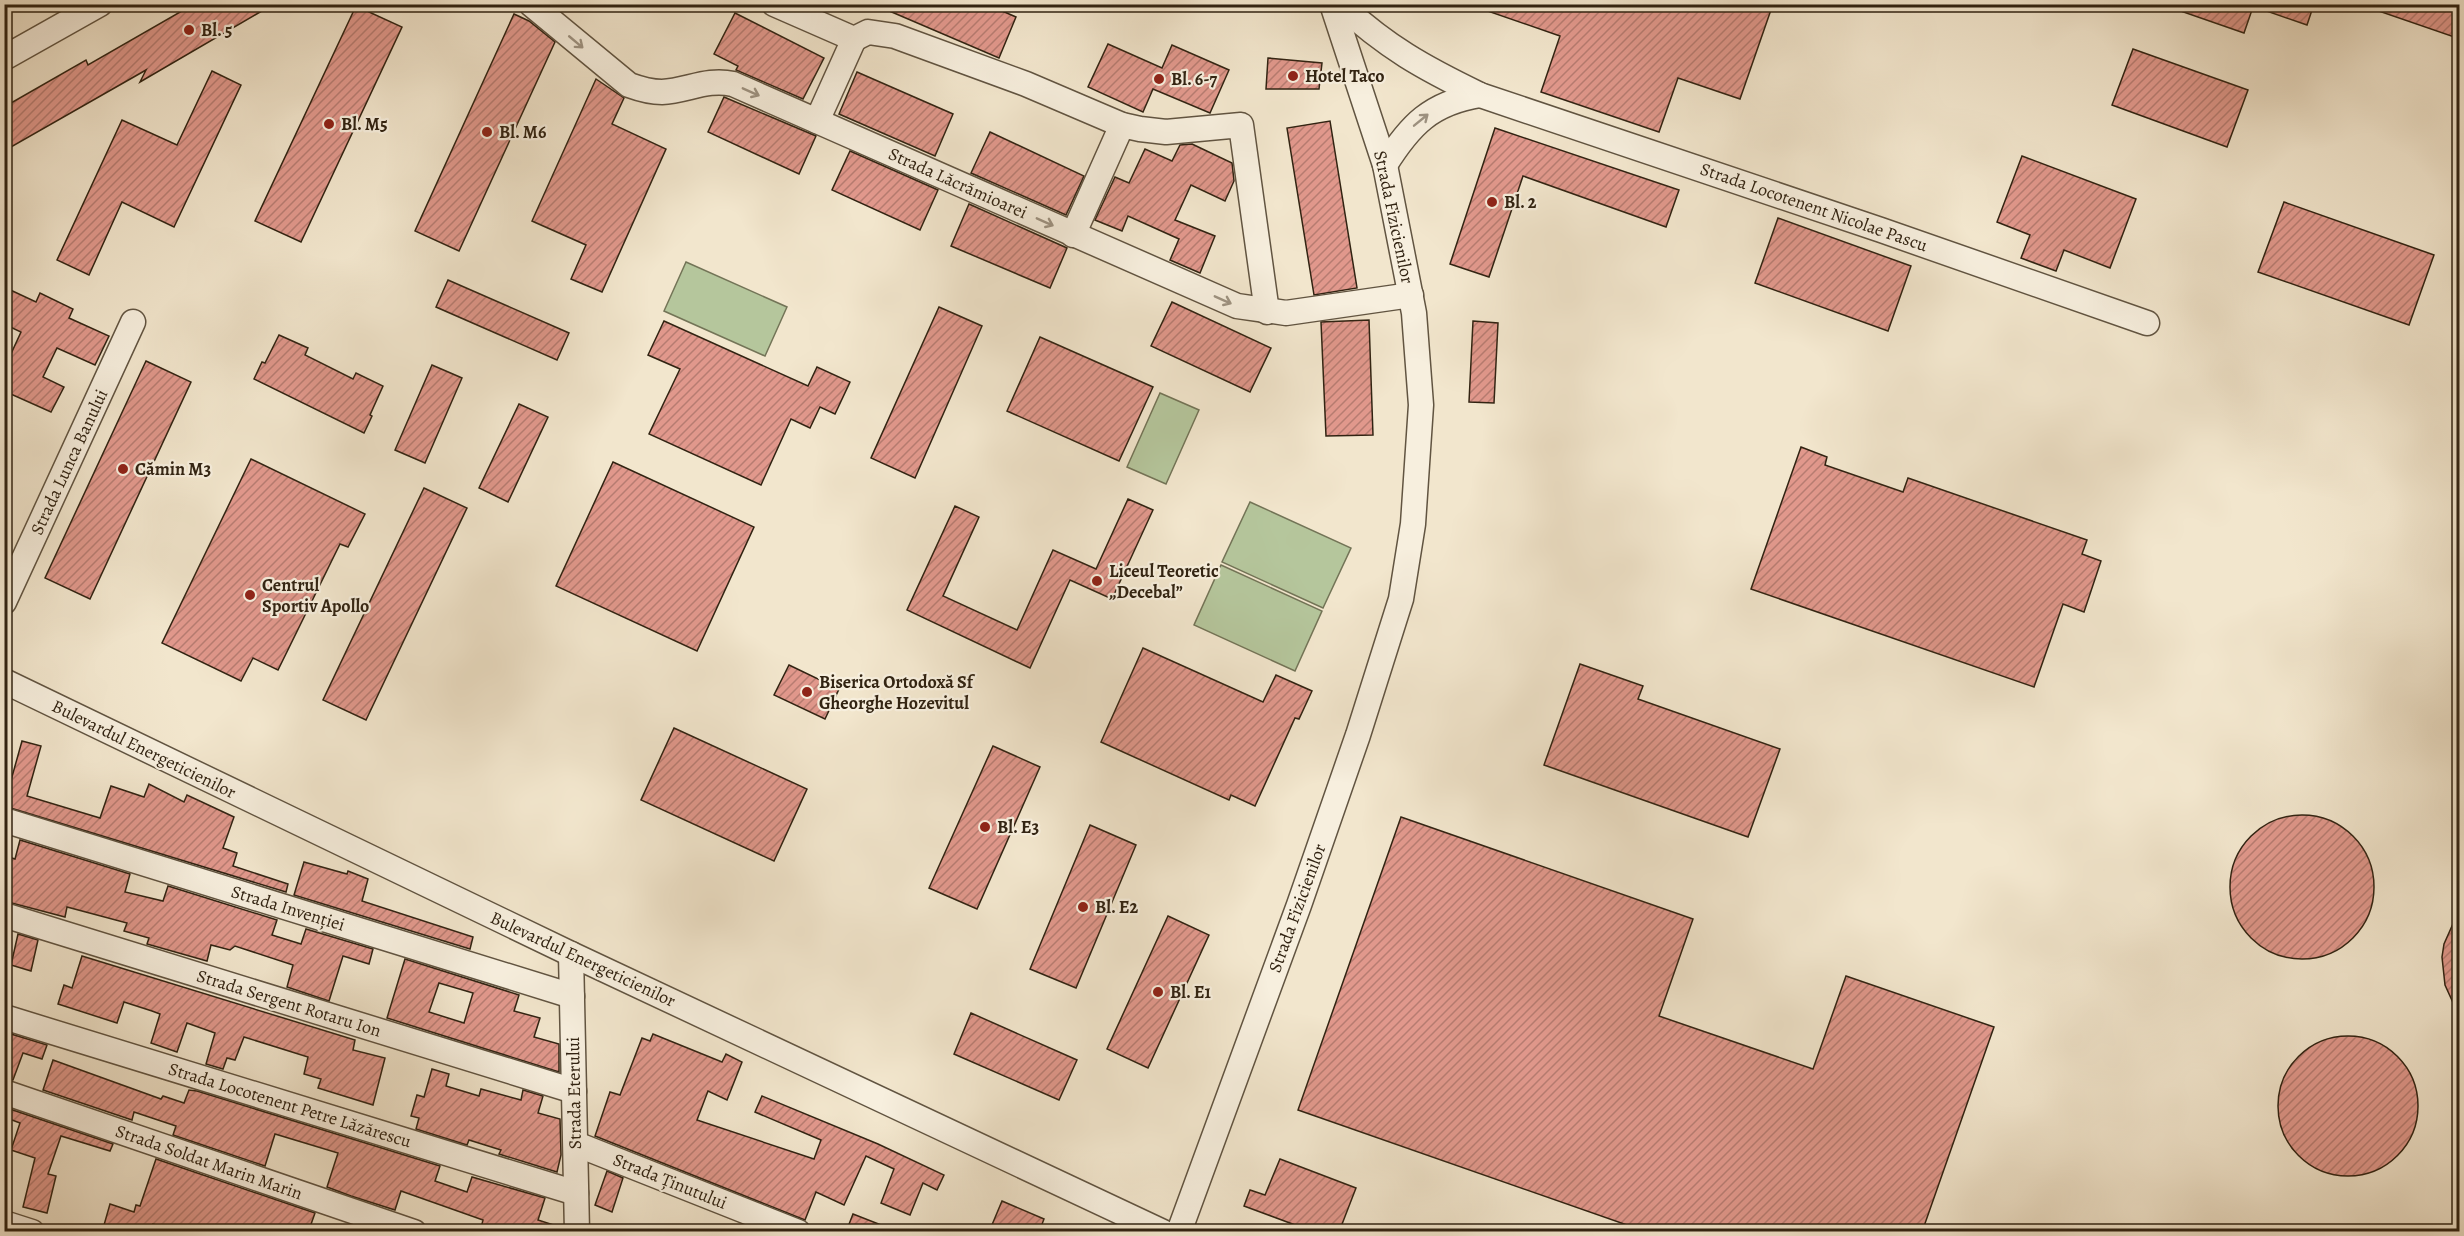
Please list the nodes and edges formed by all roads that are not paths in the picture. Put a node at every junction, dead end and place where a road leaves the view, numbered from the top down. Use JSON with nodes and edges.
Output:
{"nodes":[{"id":1,"x":100,"y":4,"type":"edge"},
{"id":2,"x":531,"y":4,"type":"edge"},
{"id":3,"x":774,"y":4,"type":"edge"},
{"id":4,"x":1332,"y":4,"type":"edge"},
{"id":5,"x":1340,"y":4,"type":"edge"},
{"id":6,"x":854,"y":39,"type":"junction"},
{"id":7,"x":4,"y":58,"type":"edge"},
{"id":8,"x":1480,"y":95,"type":"junction"},
{"id":9,"x":817,"y":121,"type":"junction"},
{"id":10,"x":1122,"y":125,"type":"junction"},
{"id":11,"x":1385,"y":165,"type":"junction"},
{"id":12,"x":1073,"y":234,"type":"junction"},
{"id":13,"x":1411,"y":295,"type":"junction"},
{"id":14,"x":1277,"y":313,"type":"junction"},
{"id":15,"x":133,"y":322,"type":"dead end"},
{"id":16,"x":2147,"y":323,"type":"dead end"},
{"id":17,"x":4,"y":602,"type":"edge"},
{"id":18,"x":4,"y":681,"type":"edge"},
{"id":19,"x":4,"y":820,"type":"edge"},
{"id":20,"x":4,"y":915,"type":"edge"},
{"id":21,"x":571,"y":954,"type":"junction"},
{"id":22,"x":572,"y":996,"type":"junction"},
{"id":23,"x":4,"y":1017,"type":"edge"},
{"id":24,"x":574,"y":1091,"type":"junction"},
{"id":25,"x":4,"y":1092,"type":"edge"},
{"id":26,"x":576,"y":1144,"type":"junction"},
{"id":27,"x":576,"y":1193,"type":"junction"},
{"id":28,"x":4,"y":1223,"type":"edge"},
{"id":29,"x":32,"y":1232,"type":"edge"},
{"id":30,"x":414,"y":1232,"type":"edge"},
{"id":31,"x":577,"y":1232,"type":"edge"},
{"id":32,"x":798,"y":1232,"type":"edge"},
{"id":33,"x":1163,"y":1232,"type":"edge"},
{"id":34,"x":1179,"y":1232,"type":"edge"}],
"edges":[{"from":1,"to":7,"type":"street"},
{"from":2,"to":9,"type":"street","name":"Strada Lăcrămioarei","one_way":true},
{"from":3,"to":6,"type":"street"},
{"from":4,"to":11,"type":"street","name":"Strada Fizicienilor"},
{"from":5,"to":8,"type":"street","name":"Strada Locotenent Nicolae Pascu"},
{"from":6,"to":9,"type":"street"},
{"from":6,"to":10,"type":"street"},
{"from":11,"to":8,"type":"street","one_way":true},
{"from":8,"to":16,"type":"street","name":"Strada Locotenent Nicolae Pascu"},
{"from":9,"to":12,"type":"street","name":"Strada Lăcrămioarei","one_way":true},
{"from":10,"to":12,"type":"street"},
{"from":10,"to":14,"type":"street"},
{"from":11,"to":13,"type":"street","name":"Strada Fizicienilor"},
{"from":12,"to":14,"type":"street","name":"Strada Lăcrămioarei","one_way":true},
{"from":13,"to":14,"type":"street","name":"Strada Lăcrămioarei"},
{"from":13,"to":34,"type":"street","name":"Strada Fizicienilor"},
{"from":15,"to":17,"type":"street","name":"Strada Lunca Banului"},
{"from":18,"to":21,"type":"street","name":"Bulevardul Energeticienilor"},
{"from":19,"to":22,"type":"street","name":"Strada Invenției"},
{"from":20,"to":24,"type":"street","name":"Strada Sergent Rotaru Ion"},
{"from":21,"to":22,"type":"street","name":"Strada Eterului"},
{"from":21,"to":33,"type":"street","name":"Bulevardul Energeticienilor"},
{"from":22,"to":24,"type":"street","name":"Strada Eterului"},
{"from":23,"to":27,"type":"street","name":"Strada Locotenent Petre Lăzărescu"},
{"from":24,"to":26,"type":"street","name":"Strada Eterului"},
{"from":25,"to":30,"type":"street","name":"Strada Soldat Marin Marin"},
{"from":26,"to":27,"type":"street","name":"Strada Eterului"},
{"from":26,"to":32,"type":"street","name":"Strada Ținutului"},
{"from":27,"to":31,"type":"street","name":"Strada Eterului"},
{"from":28,"to":29,"type":"street"}]}
